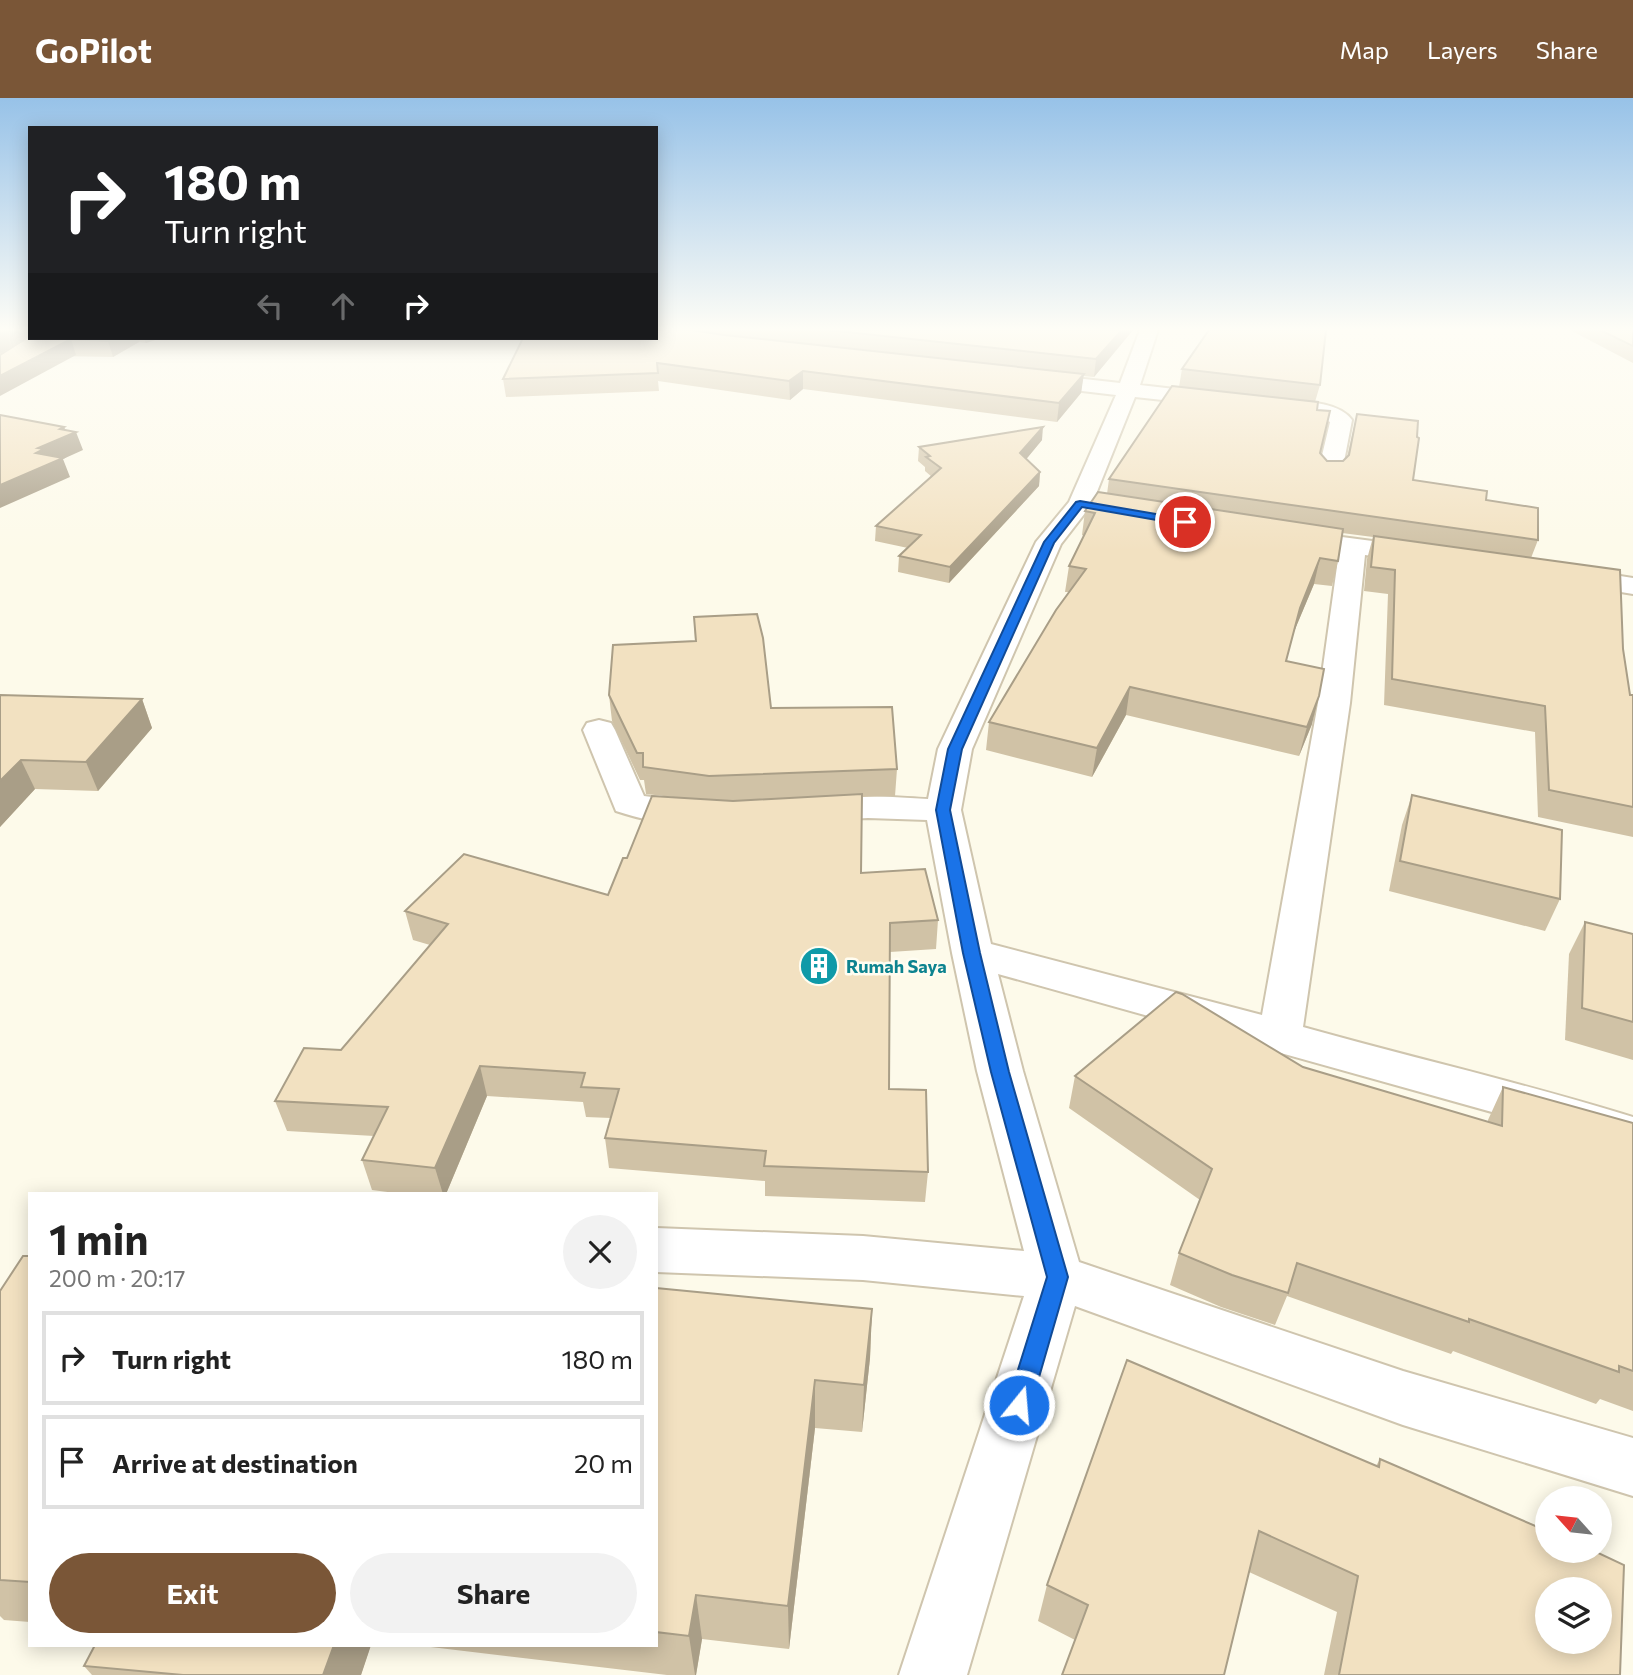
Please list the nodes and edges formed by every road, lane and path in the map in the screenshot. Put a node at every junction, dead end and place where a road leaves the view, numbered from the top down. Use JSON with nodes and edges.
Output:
{"nodes":[{"id":1,"x":1124,"y":404,"type":"edge"},
{"id":2,"x":1259,"y":404,"type":"edge"},
{"id":3,"x":1330,"y":472,"type":"edge"},
{"id":4,"x":1261,"y":533,"type":"edge"},
{"id":5,"x":1352,"y":545,"type":"junction"},
{"id":6,"x":1448,"y":559,"type":"edge"},
{"id":7,"x":1540,"y":572,"type":"edge"},
{"id":8,"x":1633,"y":586,"type":"edge"},
{"id":9,"x":599,"y":730,"type":"dead end"},
{"id":10,"x":943,"y":810,"type":"junction"},
{"id":11,"x":778,"y":812,"type":"edge"},
{"id":12,"x":727,"y":814,"type":"edge"},
{"id":13,"x":972,"y":953,"type":"junction"},
{"id":14,"x":1280,"y":1036,"type":"junction"},
{"id":15,"x":1633,"y":1136,"type":"edge"},
{"id":16,"x":658,"y":1250,"type":"edge"},
{"id":17,"x":1058,"y":1277,"type":"junction"},
{"id":18,"x":1633,"y":1467,"type":"edge"},
{"id":19,"x":933,"y":1675,"type":"edge"}],
"edges":[{"from":1,"to":10,"type":"street"},
{"from":2,"to":3,"type":"street"},
{"from":4,"to":5,"type":"street"},
{"from":5,"to":6,"type":"street"},
{"from":5,"to":14,"type":"street"},
{"from":7,"to":8,"type":"street"},
{"from":9,"to":12,"type":"street"},
{"from":10,"to":11,"type":"street"},
{"from":10,"to":13,"type":"street"},
{"from":13,"to":14,"type":"street"},
{"from":13,"to":17,"type":"street"},
{"from":14,"to":15,"type":"street"},
{"from":16,"to":17,"type":"street"},
{"from":17,"to":18,"type":"street"},
{"from":17,"to":19,"type":"street"}]}
